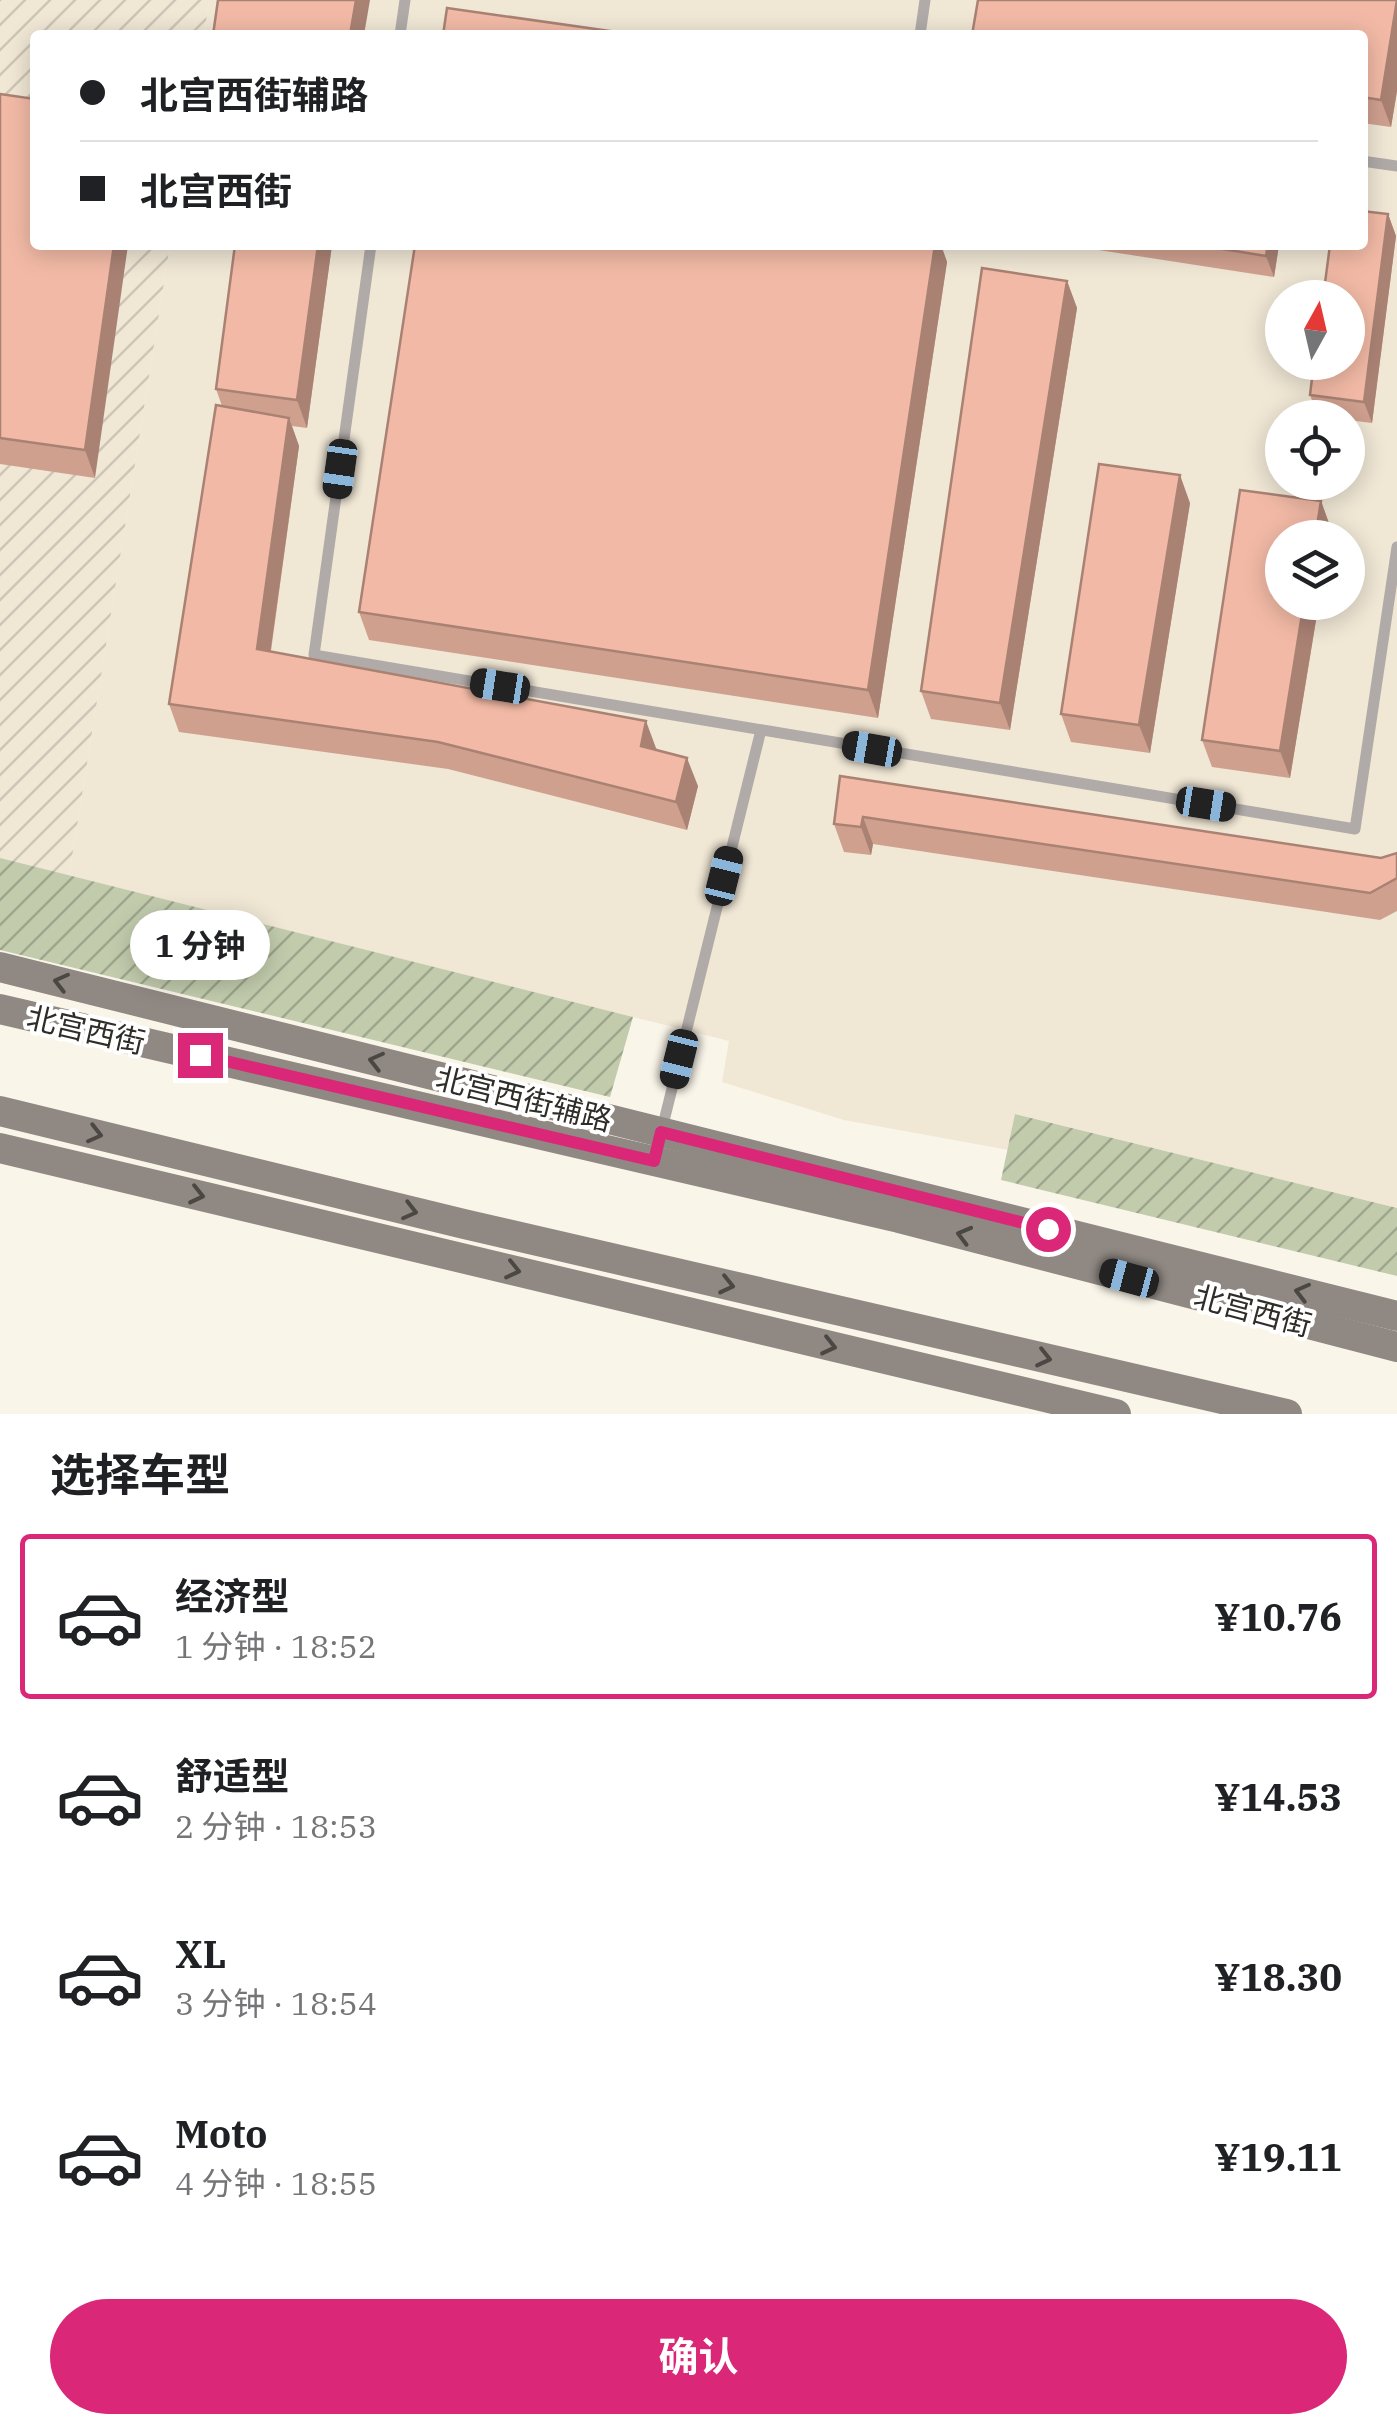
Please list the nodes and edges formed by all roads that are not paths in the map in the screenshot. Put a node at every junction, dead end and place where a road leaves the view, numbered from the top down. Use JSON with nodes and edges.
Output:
{"nodes":[{"id":1,"x":405,"y":0,"type":"edge"},
{"id":2,"x":925,"y":0,"type":"edge"},
{"id":3,"x":401,"y":30,"type":"edge"},
{"id":4,"x":921,"y":30,"type":"edge"},
{"id":5,"x":1368,"y":162,"type":"edge"},
{"id":6,"x":1397,"y":166,"type":"edge"},
{"id":7,"x":369,"y":250,"type":"edge"},
{"id":8,"x":1397,"y":547,"type":"edge"},
{"id":9,"x":1390,"y":638,"type":"edge"},
{"id":10,"x":761,"y":730,"type":"junction"},
{"id":11,"x":0,"y":967,"type":"edge"},
{"id":12,"x":0,"y":1008,"type":"edge"},
{"id":13,"x":0,"y":1110,"type":"edge"},
{"id":14,"x":658,"y":1146,"type":"junction"},
{"id":15,"x":0,"y":1148,"type":"edge"},
{"id":16,"x":1397,"y":1316,"type":"edge"},
{"id":17,"x":1397,"y":1347,"type":"edge"},
{"id":18,"x":1116,"y":1414,"type":"edge"},
{"id":19,"x":1288,"y":1414,"type":"edge"}],
"edges":[{"from":1,"to":3,"type":"lane"},
{"from":2,"to":4,"type":"lane"},
{"from":5,"to":6,"type":"lane"},
{"from":7,"to":10,"type":"lane"},
{"from":8,"to":9,"type":"lane"},
{"from":9,"to":10,"type":"lane"},
{"from":10,"to":14,"type":"lane"},
{"from":14,"to":11,"type":"main road","name":"北宫西街辅路","one_way":true},
{"from":12,"to":14,"type":"main road","name":"北宫西街"},
{"from":13,"to":19,"type":"main road","one_way":true},
{"from":16,"to":14,"type":"main road","name":"北宫西街辅路","one_way":true},
{"from":17,"to":14,"type":"main road","name":"北宫西街","one_way":true},
{"from":15,"to":18,"type":"main road","one_way":true}]}
